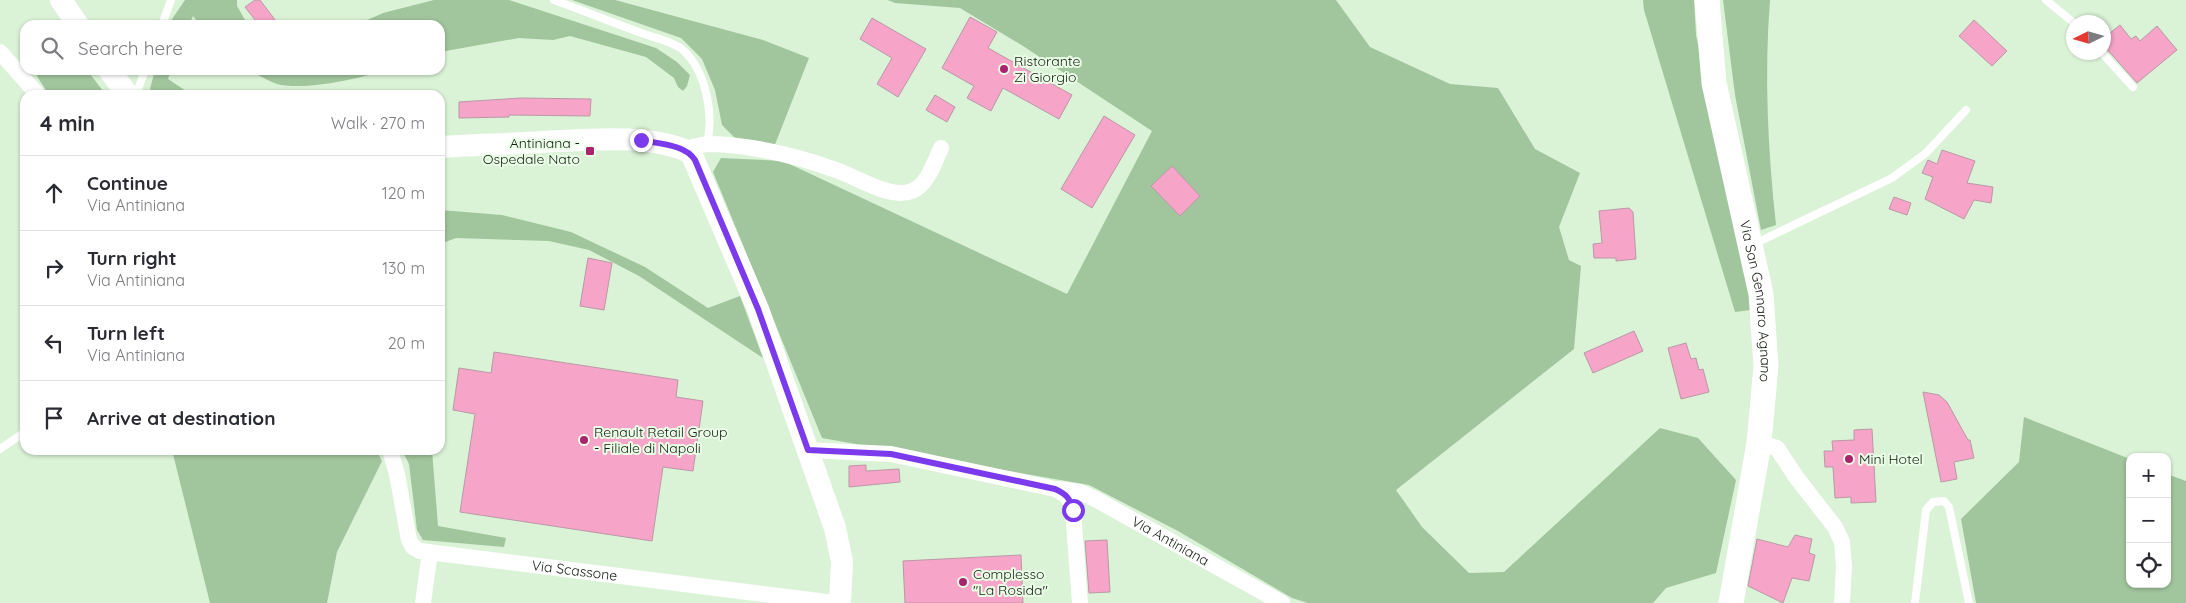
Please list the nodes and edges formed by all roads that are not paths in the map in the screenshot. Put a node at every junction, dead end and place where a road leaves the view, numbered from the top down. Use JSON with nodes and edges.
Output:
{"nodes":[{"id":1,"x":61,"y":0,"type":"edge"},
{"id":2,"x":171,"y":0,"type":"edge"},
{"id":3,"x":554,"y":0,"type":"edge"},
{"id":4,"x":1707,"y":0,"type":"edge"},
{"id":5,"x":2046,"y":0,"type":"edge"},
{"id":6,"x":2066,"y":17,"type":"edge"},
{"id":7,"x":75,"y":20,"type":"edge"},
{"id":8,"x":164,"y":20,"type":"edge"},
{"id":9,"x":0,"y":52,"type":"edge"},
{"id":10,"x":2108,"y":60,"type":"edge"},
{"id":11,"x":20,"y":75,"type":"edge"},
{"id":12,"x":20,"y":75,"type":"edge"},
{"id":13,"x":112,"y":75,"type":"edge"},
{"id":14,"x":143,"y":75,"type":"edge"},
{"id":15,"x":2133,"y":87,"type":"dead end"},
{"id":16,"x":34,"y":90,"type":"edge"},
{"id":17,"x":124,"y":90,"type":"edge"},
{"id":18,"x":138,"y":90,"type":"edge"},
{"id":19,"x":1966,"y":110,"type":"dead end"},
{"id":20,"x":707,"y":144,"type":"junction"},
{"id":21,"x":445,"y":147,"type":"edge"},
{"id":22,"x":941,"y":148,"type":"dead end"},
{"id":23,"x":683,"y":150,"type":"junction"},
{"id":24,"x":1750,"y":246,"type":"junction"},
{"id":25,"x":20,"y":436,"type":"edge"},
{"id":26,"x":1759,"y":443,"type":"junction"},
{"id":27,"x":0,"y":450,"type":"edge"},
{"id":28,"x":808,"y":450,"type":"junction"},
{"id":29,"x":391,"y":455,"type":"edge"},
{"id":30,"x":1055,"y":489,"type":"junction"},
{"id":31,"x":430,"y":552,"type":"junction"},
{"id":32,"x":423,"y":603,"type":"edge"},
{"id":33,"x":835,"y":603,"type":"edge"},
{"id":34,"x":840,"y":603,"type":"edge"},
{"id":35,"x":1080,"y":603,"type":"edge"},
{"id":36,"x":1282,"y":603,"type":"edge"},
{"id":37,"x":1731,"y":603,"type":"edge"},
{"id":38,"x":1842,"y":603,"type":"edge"},
{"id":39,"x":1915,"y":603,"type":"edge"},
{"id":40,"x":1969,"y":603,"type":"edge"}],
"edges":[{"from":1,"to":7,"type":"street"},
{"from":2,"to":8,"type":"lane"},
{"from":3,"to":20,"type":"lane"},
{"from":4,"to":24,"type":"main road","name":"Via San Gennaro Agnano"},
{"from":5,"to":6,"type":"lane"},
{"from":9,"to":12,"type":"street"},
{"from":10,"to":15,"type":"lane"},
{"from":11,"to":16,"type":"street"},
{"from":13,"to":17,"type":"street"},
{"from":14,"to":18,"type":"lane"},
{"from":19,"to":24,"type":"lane"},
{"from":20,"to":22,"type":"street"},
{"from":20,"to":23,"type":"street"},
{"from":21,"to":23,"type":"street"},
{"from":23,"to":28,"type":"street"},
{"from":24,"to":26,"type":"main road","name":"Via San Gennaro Agnano"},
{"from":25,"to":27,"type":"lane"},
{"from":26,"to":37,"type":"main road","name":"Via San Gennaro Agnano"},
{"from":26,"to":38,"type":"street"},
{"from":28,"to":30,"type":"street","name":"Via Antiniana"},
{"from":28,"to":34,"type":"street"},
{"from":29,"to":31,"type":"street","name":"Via Scassone"},
{"from":30,"to":35,"type":"street"},
{"from":30,"to":36,"type":"street","name":"Via Antiniana"},
{"from":31,"to":32,"type":"street"},
{"from":31,"to":33,"type":"street","name":"Via Scassone"},
{"from":39,"to":40,"type":"lane"}]}
